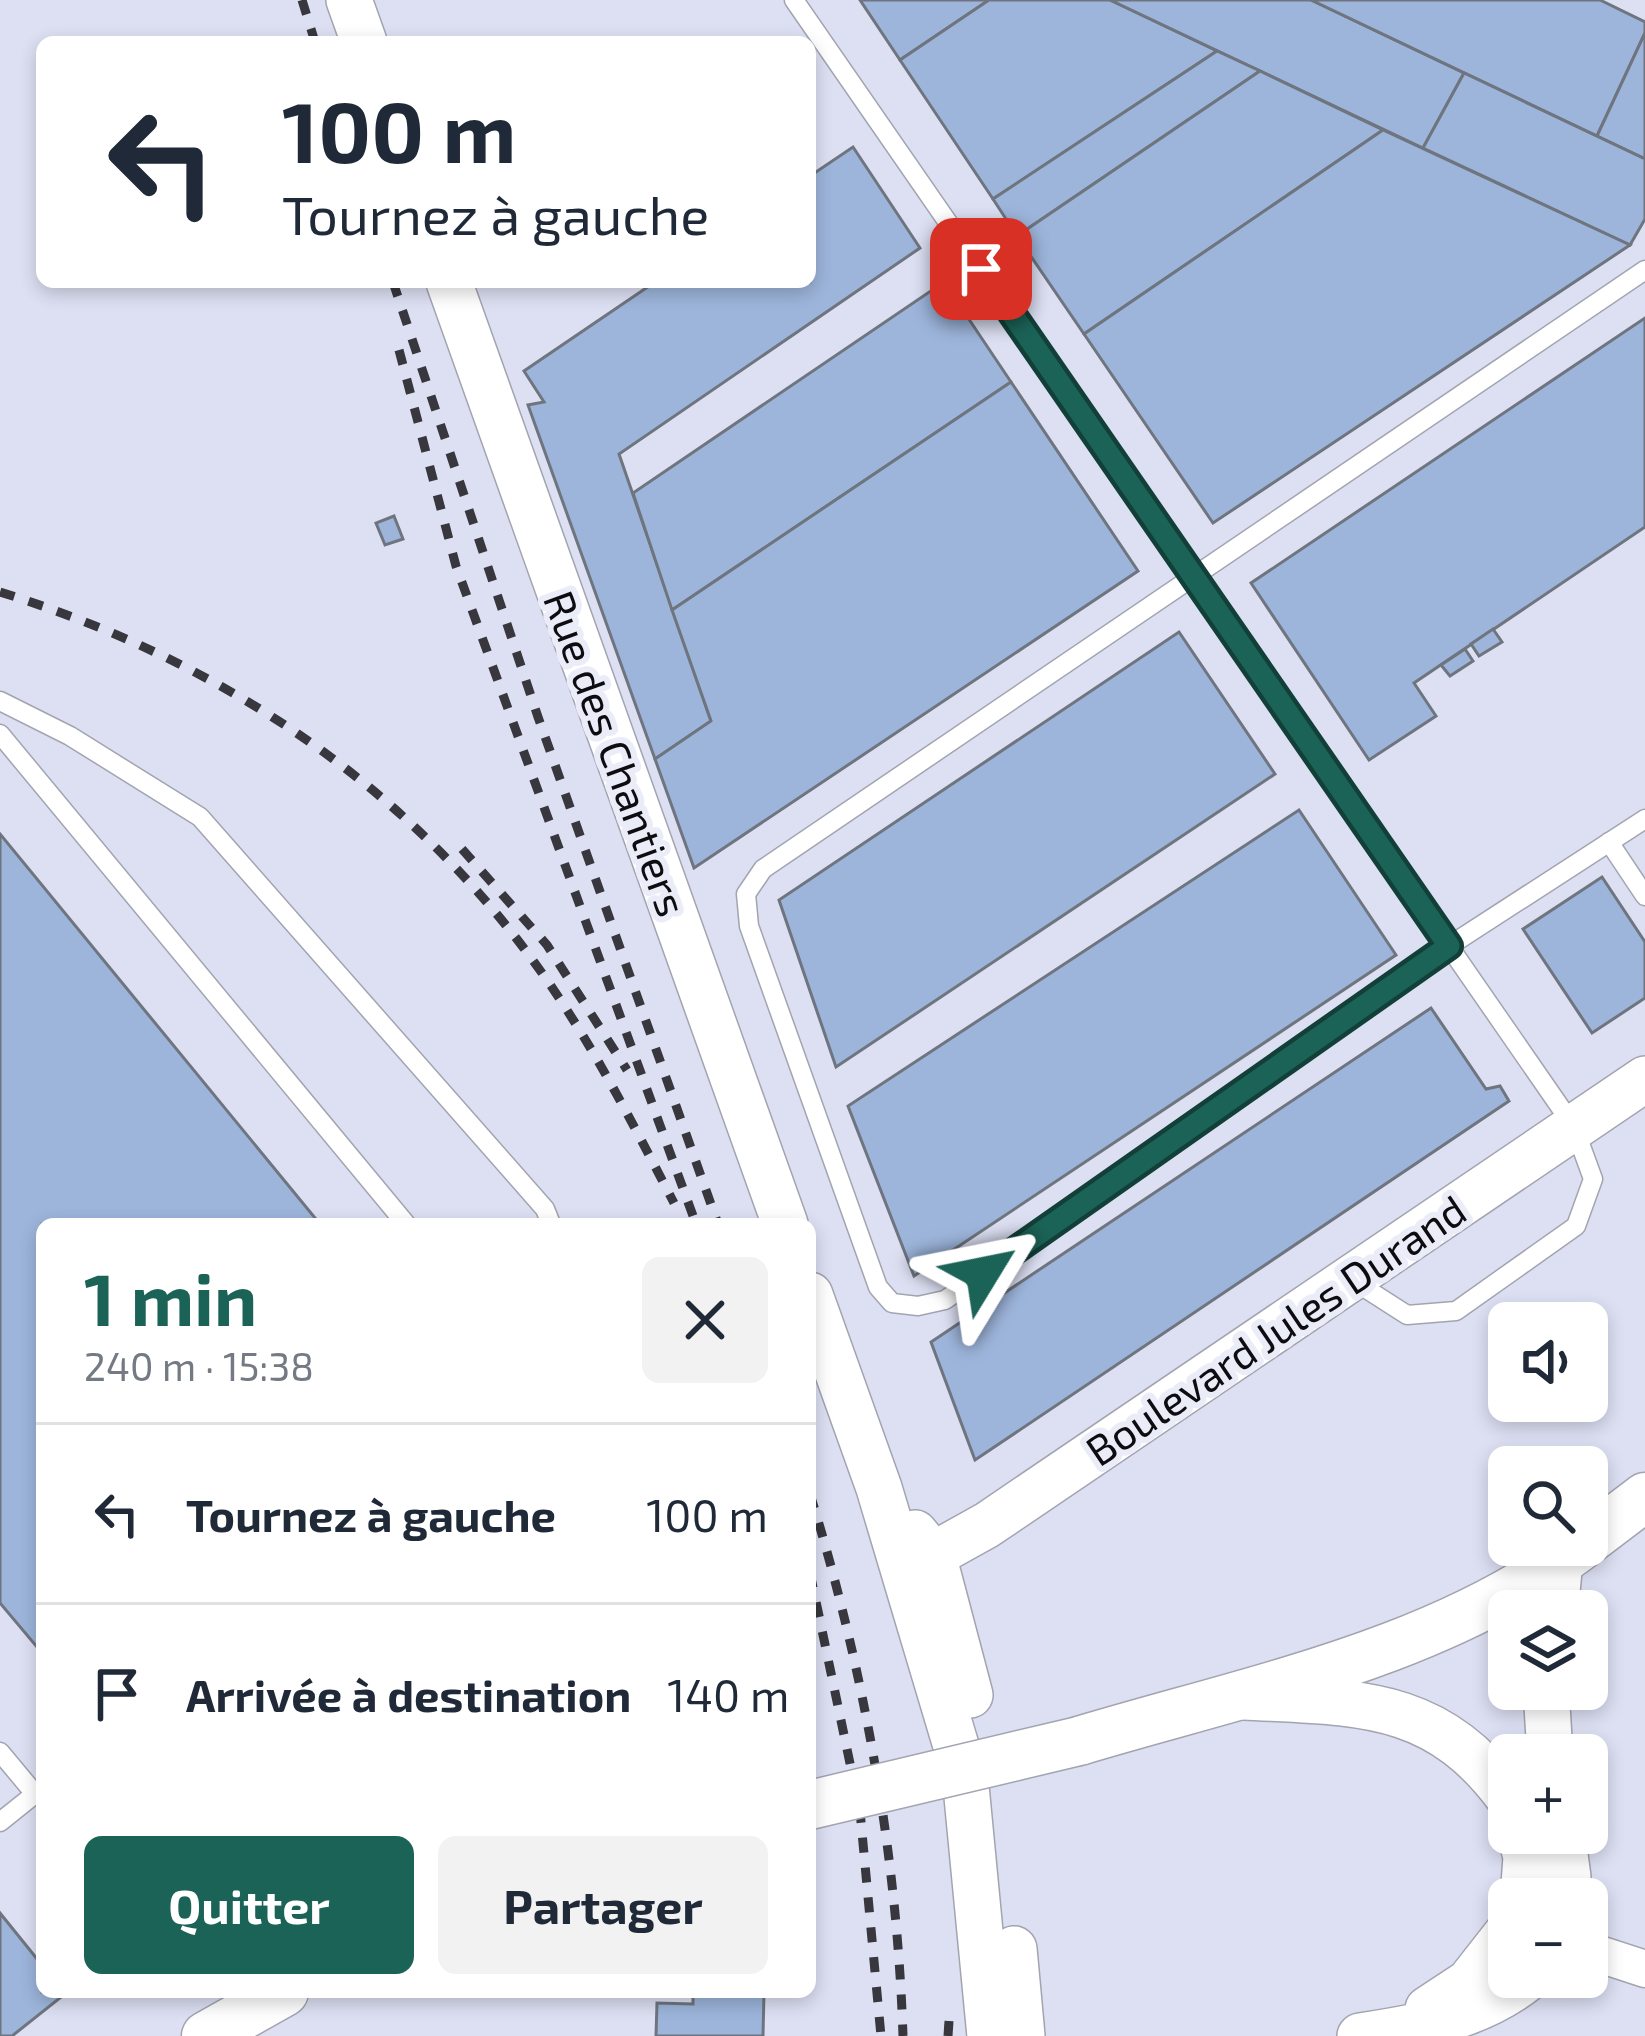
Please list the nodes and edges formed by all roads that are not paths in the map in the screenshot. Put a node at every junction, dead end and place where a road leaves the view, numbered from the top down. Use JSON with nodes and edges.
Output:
{"nodes":[{"id":1,"x":349,"y":0,"type":"edge"},
{"id":2,"x":794,"y":0,"type":"edge"},
{"id":3,"x":362,"y":36,"type":"edge"},
{"id":4,"x":1645,"y":270,"type":"edge"},
{"id":5,"x":451,"y":288,"type":"edge"},
{"id":6,"x":1193,"y":577,"type":"junction"},
{"id":7,"x":0,"y":701,"type":"edge"},
{"id":8,"x":0,"y":734,"type":"edge"},
{"id":9,"x":1645,"y":819,"type":"edge"},
{"id":10,"x":1609,"y":842,"type":"junction"},
{"id":11,"x":1645,"y":896,"type":"edge"},
{"id":12,"x":1449,"y":946,"type":"junction"},
{"id":13,"x":1643,"y":1080,"type":"edge"},
{"id":14,"x":1574,"y":1127,"type":"junction"},
{"id":15,"x":401,"y":1218,"type":"edge"},
{"id":16,"x":548,"y":1218,"type":"edge"},
{"id":17,"x":782,"y":1218,"type":"edge"},
{"id":18,"x":1349,"y":1278,"type":"junction"},
{"id":19,"x":816,"y":1312,"type":"edge"},
{"id":20,"x":1645,"y":1497,"type":"edge"},
{"id":21,"x":1608,"y":1525,"type":"edge"},
{"id":22,"x":918,"y":1560,"type":"junction"},
{"id":23,"x":1548,"y":1566,"type":"edge"},
{"id":24,"x":1229,"y":1696,"type":"junction"},
{"id":25,"x":0,"y":1752,"type":"edge"},
{"id":26,"x":1488,"y":1769,"type":"edge"},
{"id":27,"x":36,"y":1793,"type":"edge"},
{"id":28,"x":36,"y":1796,"type":"edge"},
{"id":29,"x":816,"y":1804,"type":"edge"},
{"id":30,"x":0,"y":1822,"type":"edge"},
{"id":31,"x":1608,"y":1957,"type":"edge"},
{"id":32,"x":1488,"y":1958,"type":"edge"},
{"id":33,"x":1645,"y":1969,"type":"edge"},
{"id":34,"x":273,"y":1998,"type":"edge"},
{"id":35,"x":1502,"y":1998,"type":"edge"},
{"id":36,"x":1378,"y":2033,"type":"edge"},
{"id":37,"x":206,"y":2036,"type":"edge"},
{"id":38,"x":990,"y":2036,"type":"edge"},
{"id":39,"x":1022,"y":2036,"type":"edge"}],
"edges":[{"from":1,"to":3,"type":"street"},
{"from":2,"to":6,"type":"lane"},
{"from":4,"to":6,"type":"lane"},
{"from":5,"to":17,"type":"street","name":"Rue des Chantiers"},
{"from":6,"to":12,"type":"lane"},
{"from":6,"to":12,"type":"lane"},
{"from":7,"to":16,"type":"lane"},
{"from":8,"to":15,"type":"lane"},
{"from":9,"to":10,"type":"lane"},
{"from":10,"to":11,"type":"lane"},
{"from":10,"to":12,"type":"lane"},
{"from":12,"to":14,"type":"lane"},
{"from":13,"to":14,"type":"street","name":"Boulevard Jules Durand"},
{"from":14,"to":18,"type":"street","name":"Boulevard Jules Durand"},
{"from":14,"to":18,"type":"lane"},
{"from":18,"to":22,"type":"street","name":"Boulevard Jules Durand"},
{"from":19,"to":22,"type":"street"},
{"from":20,"to":21,"type":"main road"},
{"from":22,"to":38,"type":"street"},
{"from":22,"to":39,"type":"street"},
{"from":23,"to":24,"type":"main road"},
{"from":24,"to":26,"type":"street"},
{"from":24,"to":29,"type":"main road","bridge":true},
{"from":25,"to":27,"type":"lane"},
{"from":28,"to":30,"type":"lane"},
{"from":31,"to":33,"type":"street"},
{"from":32,"to":36,"type":"street"},
{"from":34,"to":37,"type":"main road"},
{"from":35,"to":36,"type":"street"}]}
